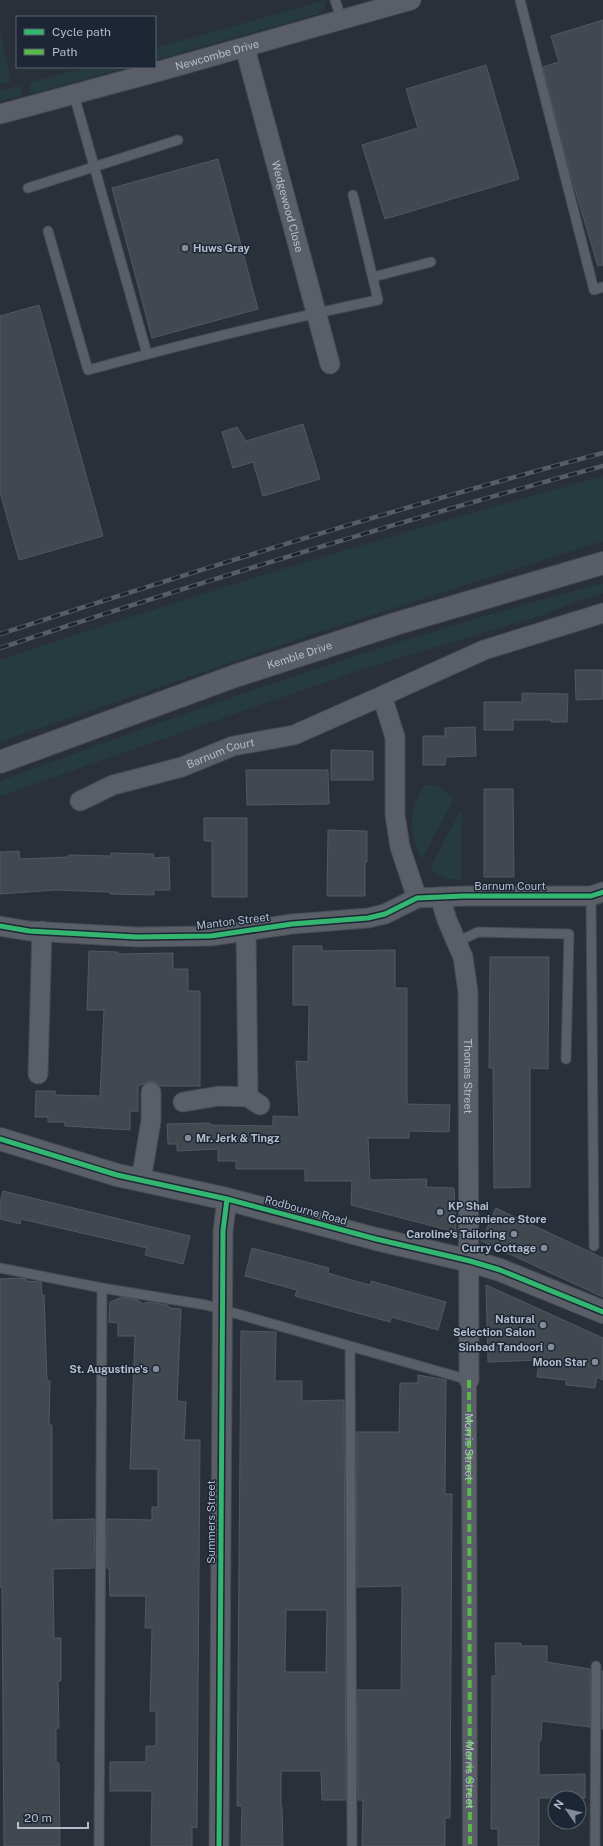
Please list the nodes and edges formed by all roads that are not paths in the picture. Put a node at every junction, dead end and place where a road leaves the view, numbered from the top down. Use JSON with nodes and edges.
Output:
{"nodes":[{"id":1,"x":335,"y":0,"type":"edge"},
{"id":2,"x":411,"y":0,"type":"edge"},
{"id":3,"x":520,"y":0,"type":"edge"},
{"id":4,"x":342,"y":20,"type":"junction"},
{"id":5,"x":245,"y":48,"type":"junction"},
{"id":6,"x":74,"y":95,"type":"junction"},
{"id":7,"x":0,"y":114,"type":"edge"},
{"id":8,"x":178,"y":140,"type":"dead end"},
{"id":9,"x":95,"y":168,"type":"junction"},
{"id":10,"x":28,"y":188,"type":"dead end"},
{"id":11,"x":353,"y":195,"type":"dead end"},
{"id":12,"x":48,"y":231,"type":"dead end"},
{"id":13,"x":431,"y":262,"type":"dead end"},
{"id":14,"x":372,"y":276,"type":"junction"},
{"id":15,"x":603,"y":287,"type":"edge"},
{"id":16,"x":316,"y":313,"type":"junction"},
{"id":17,"x":147,"y":354,"type":"junction"},
{"id":18,"x":330,"y":364,"type":"dead end"},
{"id":19,"x":603,"y":563,"type":"edge"},
{"id":20,"x":603,"y":613,"type":"edge"},
{"id":21,"x":382,"y":696,"type":"junction"},
{"id":22,"x":0,"y":762,"type":"edge"},
{"id":23,"x":80,"y":801,"type":"dead end"},
{"id":24,"x":597,"y":894,"type":"edge"},
{"id":25,"x":440,"y":897,"type":"junction"},
{"id":26,"x":417,"y":898,"type":"junction"},
{"id":27,"x":0,"y":926,"type":"edge"},
{"id":28,"x":246,"y":930,"type":"junction"},
{"id":29,"x":42,"y":931,"type":"junction"},
{"id":30,"x":457,"y":942,"type":"junction"},
{"id":31,"x":566,"y":1059,"type":"dead end"},
{"id":32,"x":38,"y":1074,"type":"dead end"},
{"id":33,"x":151,"y":1092,"type":"dead end"},
{"id":34,"x":183,"y":1102,"type":"dead end"},
{"id":35,"x":0,"y":1139,"type":"edge"},
{"id":36,"x":141,"y":1180,"type":"junction"},
{"id":37,"x":227,"y":1199,"type":"junction"},
{"id":38,"x":594,"y":1246,"type":"dead end"},
{"id":39,"x":470,"y":1261,"type":"junction"},
{"id":40,"x":0,"y":1268,"type":"edge"},
{"id":41,"x":102,"y":1288,"type":"junction"},
{"id":42,"x":222,"y":1310,"type":"junction"},
{"id":43,"x":603,"y":1312,"type":"edge"},
{"id":44,"x":350,"y":1347,"type":"junction"},
{"id":45,"x":469,"y":1380,"type":"junction"},
{"id":46,"x":596,"y":1666,"type":"dead end"},
{"id":47,"x":99,"y":1846,"type":"edge"},
{"id":48,"x":219,"y":1846,"type":"edge"},
{"id":49,"x":352,"y":1846,"type":"edge"},
{"id":50,"x":470,"y":1846,"type":"edge"},
{"id":51,"x":595,"y":1846,"type":"edge"}],
"edges":[{"from":1,"to":4,"type":"lane"},
{"from":2,"to":4,"type":"street","name":"Newcombe Drive"},
{"from":3,"to":15,"type":"lane"},
{"from":4,"to":5,"type":"street","name":"Newcombe Drive"},
{"from":5,"to":6,"type":"street","name":"Newcombe Drive"},
{"from":5,"to":16,"type":"street","name":"Wedgewood Close"},
{"from":6,"to":7,"type":"street","name":"Newcombe Drive"},
{"from":6,"to":9,"type":"lane"},
{"from":8,"to":9,"type":"lane"},
{"from":9,"to":10,"type":"lane"},
{"from":9,"to":17,"type":"lane"},
{"from":11,"to":14,"type":"lane"},
{"from":12,"to":17,"type":"lane"},
{"from":13,"to":14,"type":"lane"},
{"from":14,"to":16,"type":"lane"},
{"from":16,"to":17,"type":"lane"},
{"from":16,"to":18,"type":"street","name":"Wedgewood Close"},
{"from":19,"to":22,"type":"main road","name":"Kemble Drive"},
{"from":20,"to":21,"type":"street","name":"Barnum Court"},
{"from":21,"to":23,"type":"street","name":"Barnum Court"},
{"from":21,"to":26,"type":"street"},
{"from":24,"to":25,"type":"street","name":"Barnum Court"},
{"from":24,"to":38,"type":"lane"},
{"from":25,"to":26,"type":"street","name":"Barnum Court"},
{"from":25,"to":30,"type":"street","name":"Thomas Street"},
{"from":26,"to":28,"type":"street","name":"Manton Street"},
{"from":27,"to":29,"type":"street","name":"Manton Street"},
{"from":28,"to":29,"type":"street","name":"Manton Street"},
{"from":28,"to":34,"type":"street","name":"Manton Street"},
{"from":29,"to":32,"type":"street"},
{"from":30,"to":31,"type":"lane"},
{"from":30,"to":39,"type":"street","name":"Thomas Street"},
{"from":33,"to":36,"type":"street"},
{"from":35,"to":36,"type":"street","name":"Rodbourne Road"},
{"from":36,"to":37,"type":"street","name":"Rodbourne Road"},
{"from":37,"to":39,"type":"street","name":"Rodbourne Road"},
{"from":37,"to":42,"type":"street","name":"Summers Street"},
{"from":39,"to":43,"type":"street","name":"Rodbourne Road"},
{"from":39,"to":45,"type":"street","name":"Morris Street"},
{"from":40,"to":41,"type":"lane"},
{"from":41,"to":42,"type":"lane"},
{"from":41,"to":47,"type":"lane"},
{"from":42,"to":44,"type":"lane"},
{"from":42,"to":48,"type":"street","name":"Summers Street"},
{"from":44,"to":45,"type":"lane"},
{"from":44,"to":49,"type":"lane"},
{"from":45,"to":50,"type":"street","name":"Morris Street"},
{"from":46,"to":51,"type":"lane"}]}
